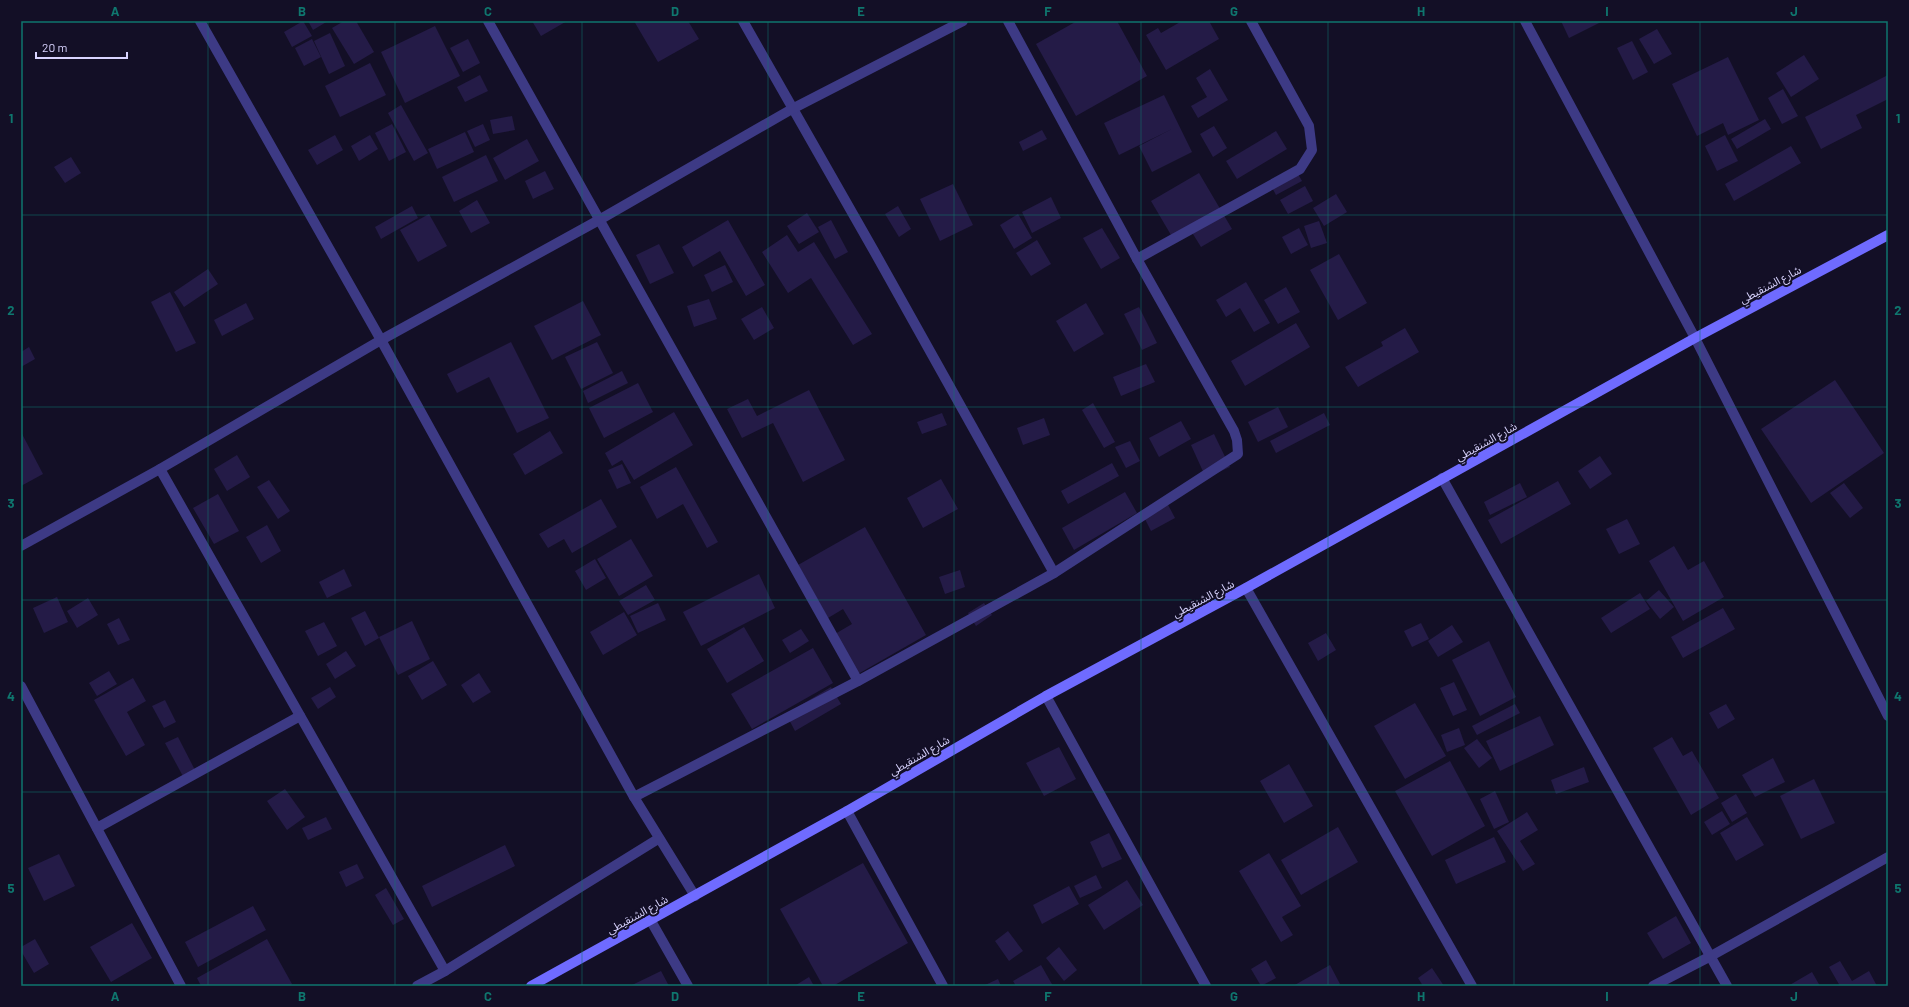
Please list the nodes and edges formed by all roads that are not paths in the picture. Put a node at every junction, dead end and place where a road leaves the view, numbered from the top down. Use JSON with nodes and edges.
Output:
{"nodes":[{"id":1,"x":200,"y":21,"type":"edge"},
{"id":2,"x":488,"y":21,"type":"edge"},
{"id":3,"x":743,"y":21,"type":"edge"},
{"id":4,"x":962,"y":21,"type":"edge"},
{"id":5,"x":1008,"y":21,"type":"edge"},
{"id":6,"x":1251,"y":21,"type":"edge"},
{"id":7,"x":1525,"y":21,"type":"edge"},
{"id":8,"x":792,"y":109,"type":"junction"},
{"id":9,"x":599,"y":220,"type":"junction"},
{"id":10,"x":1888,"y":235,"type":"edge"},
{"id":11,"x":1137,"y":259,"type":"junction"},
{"id":12,"x":1695,"y":338,"type":"junction"},
{"id":13,"x":381,"y":340,"type":"junction"},
{"id":14,"x":160,"y":469,"type":"junction"},
{"id":15,"x":1442,"y":478,"type":"junction"},
{"id":16,"x":21,"y":546,"type":"edge"},
{"id":17,"x":1054,"y":573,"type":"junction"},
{"id":18,"x":1246,"y":588,"type":"junction"},
{"id":19,"x":858,"y":681,"type":"junction"},
{"id":20,"x":21,"y":686,"type":"edge"},
{"id":21,"x":1046,"y":696,"type":"junction"},
{"id":22,"x":300,"y":716,"type":"junction"},
{"id":23,"x":1888,"y":716,"type":"edge"},
{"id":24,"x":634,"y":797,"type":"junction"},
{"id":25,"x":847,"y":811,"type":"junction"},
{"id":26,"x":96,"y":828,"type":"junction"},
{"id":27,"x":658,"y":839,"type":"junction"},
{"id":28,"x":1888,"y":857,"type":"edge"},
{"id":29,"x":695,"y":896,"type":"junction"},
{"id":30,"x":651,"y":920,"type":"junction"},
{"id":31,"x":1711,"y":956,"type":"junction"},
{"id":32,"x":445,"y":971,"type":"junction"},
{"id":33,"x":181,"y":986,"type":"edge"},
{"id":34,"x":417,"y":986,"type":"edge"},
{"id":35,"x":531,"y":986,"type":"edge"},
{"id":36,"x":688,"y":986,"type":"edge"},
{"id":37,"x":943,"y":986,"type":"edge"},
{"id":38,"x":1206,"y":986,"type":"edge"},
{"id":39,"x":1472,"y":986,"type":"edge"},
{"id":40,"x":1653,"y":986,"type":"edge"},
{"id":41,"x":1727,"y":986,"type":"edge"}],
"edges":[{"from":1,"to":13,"type":"street"},
{"from":2,"to":9,"type":"street"},
{"from":3,"to":8,"type":"street"},
{"from":4,"to":8,"type":"street"},
{"from":5,"to":11,"type":"street"},
{"from":6,"to":11,"type":"street"},
{"from":7,"to":12,"type":"street"},
{"from":8,"to":9,"type":"street"},
{"from":8,"to":17,"type":"street"},
{"from":9,"to":13,"type":"street"},
{"from":9,"to":19,"type":"street"},
{"from":10,"to":12,"type":"street","name":"شارع الشنقيطي"},
{"from":11,"to":17,"type":"street"},
{"from":12,"to":15,"type":"street","name":"شارع الشنقيطي"},
{"from":12,"to":23,"type":"street"},
{"from":13,"to":14,"type":"street"},
{"from":13,"to":24,"type":"street"},
{"from":14,"to":16,"type":"street"},
{"from":14,"to":22,"type":"street"},
{"from":15,"to":18,"type":"street","name":"شارع الشنقيطي"},
{"from":15,"to":31,"type":"street"},
{"from":17,"to":19,"type":"street"},
{"from":18,"to":21,"type":"street","name":"شارع الشنقيطي"},
{"from":18,"to":39,"type":"street"},
{"from":19,"to":24,"type":"street"},
{"from":20,"to":26,"type":"street"},
{"from":21,"to":25,"type":"street","name":"شارع الشنقيطي"},
{"from":21,"to":38,"type":"street"},
{"from":22,"to":26,"type":"street"},
{"from":22,"to":32,"type":"street"},
{"from":24,"to":27,"type":"street"},
{"from":25,"to":29,"type":"street","name":"شارع الشنقيطي"},
{"from":25,"to":37,"type":"street"},
{"from":26,"to":33,"type":"street"},
{"from":27,"to":29,"type":"street"},
{"from":27,"to":32,"type":"street"},
{"from":28,"to":31,"type":"street"},
{"from":29,"to":30,"type":"street","name":"شارع الشنقيطي"},
{"from":30,"to":35,"type":"street","name":"شارع الشنقيطي"},
{"from":30,"to":36,"type":"street"},
{"from":31,"to":40,"type":"street"},
{"from":31,"to":41,"type":"street"},
{"from":32,"to":34,"type":"street"}]}
